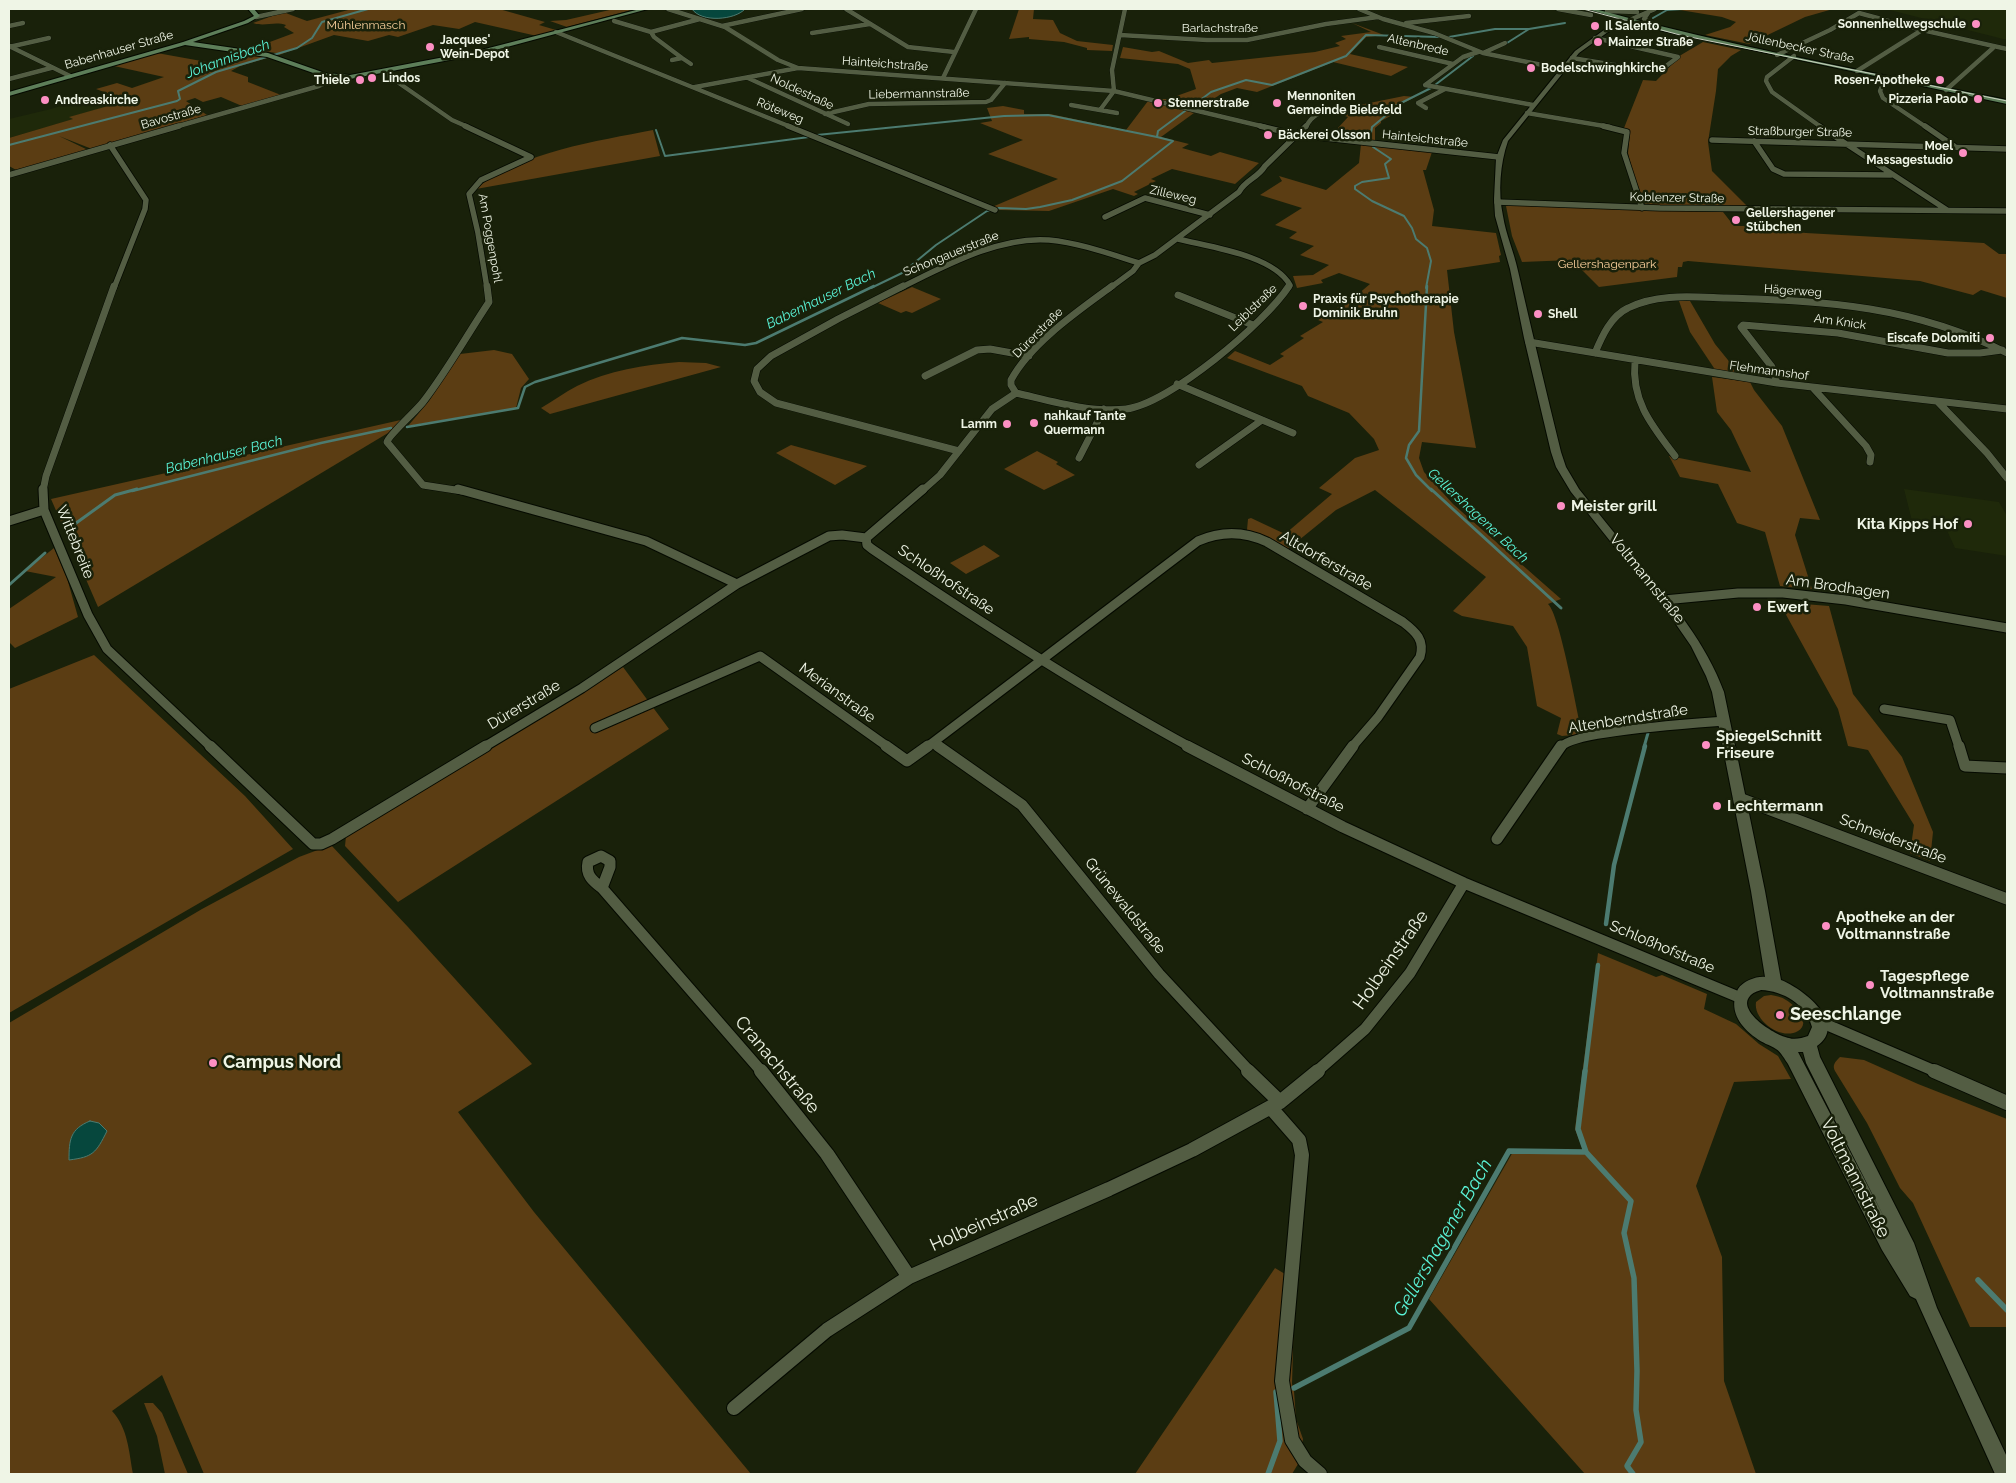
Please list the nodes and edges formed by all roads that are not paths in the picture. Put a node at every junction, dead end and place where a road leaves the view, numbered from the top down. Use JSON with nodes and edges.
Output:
{"nodes":[{"id":1,"x":251,"y":9,"type":"edge"},
{"id":2,"x":293,"y":9,"type":"edge"},
{"id":3,"x":645,"y":9,"type":"edge"},
{"id":4,"x":668,"y":9,"type":"edge"},
{"id":5,"x":802,"y":9,"type":"edge"},
{"id":6,"x":846,"y":9,"type":"edge"},
{"id":7,"x":976,"y":9,"type":"edge"},
{"id":8,"x":1125,"y":9,"type":"edge"},
{"id":9,"x":1359,"y":9,"type":"edge"},
{"id":10,"x":1558,"y":9,"type":"edge"},
{"id":11,"x":1572,"y":9,"type":"edge"},
{"id":12,"x":1590,"y":9,"type":"edge"},
{"id":13,"x":1600,"y":9,"type":"edge"},
{"id":14,"x":1655,"y":9,"type":"edge"},
{"id":15,"x":1566,"y":10,"type":"junction"},
{"id":16,"x":1607,"y":11,"type":"junction"},
{"id":17,"x":1646,"y":11,"type":"edge"},
{"id":18,"x":1637,"y":12,"type":"junction"},
{"id":19,"x":1470,"y":16,"type":"dead end"},
{"id":20,"x":1591,"y":16,"type":"dead end"},
{"id":21,"x":256,"y":17,"type":"junction"},
{"id":22,"x":1378,"y":17,"type":"junction"},
{"id":23,"x":611,"y":19,"type":"junction"},
{"id":24,"x":701,"y":19,"type":"junction"},
{"id":25,"x":1627,"y":19,"type":"junction"},
{"id":26,"x":23,"y":23,"type":"dead end"},
{"id":27,"x":870,"y":24,"type":"junction"},
{"id":28,"x":1401,"y":24,"type":"junction"},
{"id":29,"x":1656,"y":25,"type":"junction"},
{"id":30,"x":9,"y":26,"type":"edge"},
{"id":31,"x":722,"y":26,"type":"junction"},
{"id":32,"x":1922,"y":30,"type":"junction"},
{"id":33,"x":556,"y":32,"type":"junction"},
{"id":34,"x":650,"y":32,"type":"junction"},
{"id":35,"x":812,"y":33,"type":"dead end"},
{"id":36,"x":1120,"y":35,"type":"junction"},
{"id":37,"x":49,"y":38,"type":"dead end"},
{"id":38,"x":1595,"y":38,"type":"junction"},
{"id":39,"x":185,"y":43,"type":"junction"},
{"id":40,"x":1505,"y":43,"type":"dead end"},
{"id":41,"x":1379,"y":47,"type":"dead end"},
{"id":42,"x":10,"y":48,"type":"edge"},
{"id":43,"x":1994,"y":48,"type":"junction"},
{"id":44,"x":2007,"y":50,"type":"edge"},
{"id":45,"x":954,"y":52,"type":"junction"},
{"id":46,"x":1480,"y":52,"type":"junction"},
{"id":47,"x":1779,"y":54,"type":"junction"},
{"id":48,"x":1793,"y":57,"type":"junction"},
{"id":49,"x":682,"y":58,"type":"junction"},
{"id":50,"x":1572,"y":58,"type":"junction"},
{"id":51,"x":672,"y":60,"type":"dead end"},
{"id":52,"x":691,"y":64,"type":"dead end"},
{"id":53,"x":1453,"y":64,"type":"junction"},
{"id":54,"x":51,"y":68,"type":"junction"},
{"id":55,"x":798,"y":68,"type":"junction"},
{"id":56,"x":1562,"y":69,"type":"junction"},
{"id":57,"x":1858,"y":70,"type":"junction"},
{"id":58,"x":383,"y":72,"type":"junction"},
{"id":59,"x":70,"y":76,"type":"junction"},
{"id":60,"x":339,"y":77,"type":"junction"},
{"id":61,"x":748,"y":78,"type":"junction"},
{"id":62,"x":943,"y":78,"type":"junction"},
{"id":63,"x":1892,"y":78,"type":"junction"},
{"id":64,"x":9,"y":80,"type":"edge"},
{"id":65,"x":1005,"y":83,"type":"junction"},
{"id":66,"x":694,"y":88,"type":"junction"},
{"id":67,"x":1445,"y":89,"type":"junction"},
{"id":68,"x":1948,"y":89,"type":"junction"},
{"id":69,"x":1114,"y":91,"type":"junction"},
{"id":70,"x":9,"y":94,"type":"edge"},
{"id":71,"x":2007,"y":101,"type":"edge"},
{"id":72,"x":1071,"y":105,"type":"dead end"},
{"id":73,"x":1533,"y":105,"type":"junction"},
{"id":74,"x":1338,"y":108,"type":"dead end"},
{"id":75,"x":1426,"y":108,"type":"dead end"},
{"id":76,"x":1100,"y":110,"type":"junction"},
{"id":77,"x":1117,"y":113,"type":"dead end"},
{"id":78,"x":1527,"y":113,"type":"junction"},
{"id":79,"x":825,"y":114,"type":"junction"},
{"id":80,"x":848,"y":124,"type":"dead end"},
{"id":81,"x":1297,"y":136,"type":"junction"},
{"id":82,"x":1712,"y":140,"type":"dead end"},
{"id":83,"x":1754,"y":141,"type":"junction"},
{"id":84,"x":1842,"y":143,"type":"junction"},
{"id":85,"x":110,"y":145,"type":"junction"},
{"id":86,"x":1955,"y":147,"type":"junction"},
{"id":87,"x":2007,"y":149,"type":"edge"},
{"id":88,"x":1499,"y":157,"type":"junction"},
{"id":89,"x":9,"y":175,"type":"edge"},
{"id":90,"x":1892,"y":175,"type":"junction"},
{"id":91,"x":1497,"y":202,"type":"junction"},
{"id":92,"x":1642,"y":208,"type":"junction"},
{"id":93,"x":994,"y":209,"type":"dead end"},
{"id":94,"x":1948,"y":211,"type":"junction"},
{"id":95,"x":2007,"y":211,"type":"edge"},
{"id":96,"x":1210,"y":215,"type":"junction"},
{"id":97,"x":1105,"y":217,"type":"dead end"},
{"id":98,"x":1178,"y":239,"type":"junction"},
{"id":99,"x":1139,"y":263,"type":"junction"},
{"id":100,"x":1178,"y":295,"type":"dead end"},
{"id":101,"x":1253,"y":325,"type":"junction"},
{"id":102,"x":1529,"y":342,"type":"junction"},
{"id":103,"x":2005,"y":352,"type":"edge"},
{"id":104,"x":1595,"y":354,"type":"junction"},
{"id":105,"x":1029,"y":356,"type":"junction"},
{"id":106,"x":1635,"y":361,"type":"junction"},
{"id":107,"x":925,"y":376,"type":"dead end"},
{"id":108,"x":1777,"y":383,"type":"junction"},
{"id":109,"x":1177,"y":384,"type":"junction"},
{"id":110,"x":1813,"y":388,"type":"junction"},
{"id":111,"x":1016,"y":393,"type":"junction"},
{"id":112,"x":1938,"y":402,"type":"junction"},
{"id":113,"x":1104,"y":409,"type":"junction"},
{"id":114,"x":2007,"y":409,"type":"edge"},
{"id":115,"x":1262,"y":420,"type":"junction"},
{"id":116,"x":1293,"y":433,"type":"dead end"},
{"id":117,"x":959,"y":451,"type":"junction"},
{"id":118,"x":1675,"y":456,"type":"dead end"},
{"id":119,"x":1079,"y":458,"type":"dead end"},
{"id":120,"x":1870,"y":462,"type":"dead end"},
{"id":121,"x":1199,"y":465,"type":"dead end"},
{"id":122,"x":2007,"y":478,"type":"edge"},
{"id":123,"x":44,"y":510,"type":"junction"},
{"id":124,"x":9,"y":521,"type":"edge"},
{"id":125,"x":866,"y":538,"type":"junction"},
{"id":126,"x":738,"y":584,"type":"junction"},
{"id":127,"x":1664,"y":600,"type":"junction"},
{"id":128,"x":2007,"y":628,"type":"edge"},
{"id":129,"x":1041,"y":661,"type":"junction"},
{"id":130,"x":1884,"y":708,"type":"dead end"},
{"id":131,"x":1724,"y":721,"type":"junction"},
{"id":132,"x":595,"y":728,"type":"dead end"},
{"id":133,"x":934,"y":743,"type":"junction"},
{"id":134,"x":2007,"y":768,"type":"edge"},
{"id":135,"x":1740,"y":798,"type":"junction"},
{"id":136,"x":1307,"y":809,"type":"junction"},
{"id":137,"x":1497,"y":839,"type":"dead end"},
{"id":138,"x":321,"y":844,"type":"joint"},
{"id":139,"x":1464,"y":883,"type":"junction"},
{"id":140,"x":602,"y":888,"type":"dead end"},
{"id":141,"x":2007,"y":898,"type":"edge"},
{"id":142,"x":1774,"y":984,"type":"junction"},
{"id":143,"x":1741,"y":998,"type":"junction"},
{"id":144,"x":1818,"y":1020,"type":"junction"},
{"id":145,"x":1810,"y":1044,"type":"junction"},
{"id":146,"x":1782,"y":1045,"type":"junction"},
{"id":147,"x":2007,"y":1103,"type":"edge"},
{"id":148,"x":1276,"y":1105,"type":"junction"},
{"id":149,"x":909,"y":1277,"type":"junction"},
{"id":150,"x":1929,"y":1311,"type":"junction"},
{"id":151,"x":734,"y":1408,"type":"dead end"},
{"id":152,"x":1320,"y":1474,"type":"edge"},
{"id":153,"x":2005,"y":1474,"type":"edge"}],
"edges":[{"from":1,"to":21,"type":"main road"},
{"from":2,"to":21,"type":"street"},
{"from":3,"to":23,"type":"main road"},
{"from":4,"to":24,"type":"street","name":"Hainteichstraße"},
{"from":5,"to":31,"type":"street"},
{"from":6,"to":27,"type":"street"},
{"from":7,"to":45,"type":"street"},
{"from":8,"to":36,"type":"street"},
{"from":9,"to":22,"type":"street"},
{"from":10,"to":15,"type":"street"},
{"from":11,"to":15,"type":"street"},
{"from":12,"to":25,"type":"main road","name":"Jöllenbecker Straße"},
{"from":13,"to":16,"type":"main road","name":"Jöllenbecker Straße"},
{"from":14,"to":17,"type":"street"},
{"from":15,"to":20,"type":"street"},
{"from":16,"to":18,"type":"street"},
{"from":16,"to":25,"type":"main road","name":"Jöllenbecker Straße"},
{"from":17,"to":18,"type":"street"},
{"from":17,"to":25,"type":"street"},
{"from":17,"to":29,"type":"street"},
{"from":18,"to":25,"type":"street"},
{"from":19,"to":28,"type":"street"},
{"from":21,"to":39,"type":"main road"},
{"from":22,"to":28,"type":"street"},
{"from":22,"to":36,"type":"street","name":"Barlachstraße"},
{"from":23,"to":33,"type":"main road","name":"Babenhauser Straße"},
{"from":23,"to":34,"type":"street"},
{"from":24,"to":31,"type":"street","name":"Hainteichstraße"},
{"from":24,"to":34,"type":"street"},
{"from":25,"to":29,"type":"main road","name":"Jöllenbecker Straße"},
{"from":25,"to":38,"type":"street","name":"Voltmannstraße"},
{"from":25,"to":47,"type":"main road","name":"Jöllenbecker Straße"},
{"from":26,"to":30,"type":"street"},
{"from":27,"to":35,"type":"street"},
{"from":27,"to":45,"type":"street"},
{"from":28,"to":46,"type":"street"},
{"from":29,"to":47,"type":"main road","name":"Jöllenbecker Straße"},
{"from":31,"to":55,"type":"street","name":"Hainteichstraße"},
{"from":32,"to":43,"type":"street"},
{"from":32,"to":47,"type":"street"},
{"from":32,"to":57,"type":"street"},
{"from":33,"to":58,"type":"main road","name":"Babenhauser Straße"},
{"from":33,"to":66,"type":"street","name":"Röteweg"},
{"from":34,"to":49,"type":"street"},
{"from":36,"to":69,"type":"street"},
{"from":37,"to":42,"type":"street"},
{"from":38,"to":50,"type":"street","name":"Voltmannstraße"},
{"from":38,"to":50,"type":"street"},
{"from":39,"to":59,"type":"main road","name":"Babenhauser Straße"},
{"from":39,"to":60,"type":"main road","name":"Babenhauser Straße"},
{"from":40,"to":46,"type":"street","name":"Altenbrede"},
{"from":41,"to":53,"type":"street","name":"Altenbrede"},
{"from":42,"to":54,"type":"street"},
{"from":43,"to":44,"type":"street"},
{"from":43,"to":68,"type":"street"},
{"from":45,"to":62,"type":"street"},
{"from":46,"to":53,"type":"street","name":"Altenbrede"},
{"from":46,"to":56,"type":"street"},
{"from":47,"to":48,"type":"main road","name":"Jöllenbecker Straße"},
{"from":48,"to":57,"type":"main road","name":"Jöllenbecker Straße"},
{"from":48,"to":84,"type":"street"},
{"from":49,"to":51,"type":"street"},
{"from":49,"to":52,"type":"street"},
{"from":50,"to":56,"type":"street","name":"Voltmannstraße"},
{"from":53,"to":67,"type":"street","name":"Altenbrede"},
{"from":54,"to":59,"type":"street"},
{"from":54,"to":64,"type":"street"},
{"from":55,"to":61,"type":"street"},
{"from":55,"to":62,"type":"street","name":"Hainteichstraße"},
{"from":56,"to":73,"type":"street","name":"Voltmannstraße"},
{"from":57,"to":63,"type":"main road","name":"Jöllenbecker Straße"},
{"from":58,"to":60,"type":"main road","name":"Babenhauser Straße"},
{"from":58,"to":126,"type":"street","name":"Am Poggenpohl"},
{"from":59,"to":70,"type":"main road","name":"Babenhauser Straße"},
{"from":60,"to":85,"type":"street","name":"Bavostraße"},
{"from":61,"to":66,"type":"street"},
{"from":61,"to":79,"type":"street","name":"Noldestraße"},
{"from":62,"to":65,"type":"street","name":"Hainteichstraße"},
{"from":63,"to":68,"type":"main road","name":"Jöllenbecker Straße"},
{"from":63,"to":86,"type":"street"},
{"from":65,"to":69,"type":"street","name":"Hainteichstraße"},
{"from":65,"to":79,"type":"street","name":"Liebermannstraße"},
{"from":66,"to":93,"type":"street","name":"Röteweg"},
{"from":67,"to":73,"type":"street"},
{"from":67,"to":75,"type":"street"},
{"from":68,"to":71,"type":"main road","name":"Jöllenbecker Straße"},
{"from":69,"to":76,"type":"street"},
{"from":69,"to":81,"type":"street","name":"Hainteichstraße"},
{"from":72,"to":76,"type":"street"},
{"from":73,"to":78,"type":"street","name":"Voltmannstraße"},
{"from":74,"to":81,"type":"street"},
{"from":76,"to":77,"type":"street"},
{"from":78,"to":88,"type":"street","name":"Voltmannstraße"},
{"from":78,"to":92,"type":"street"},
{"from":79,"to":80,"type":"street","name":"Noldestraße"},
{"from":81,"to":88,"type":"street","name":"Hainteichstraße"},
{"from":81,"to":96,"type":"street","name":"Dürerstraße"},
{"from":82,"to":83,"type":"street","name":"Straßburger Straße"},
{"from":83,"to":84,"type":"street","name":"Straßburger Straße"},
{"from":83,"to":90,"type":"street"},
{"from":84,"to":86,"type":"street","name":"Straßburger Straße"},
{"from":84,"to":90,"type":"street"},
{"from":85,"to":89,"type":"street","name":"Bavostraße"},
{"from":85,"to":123,"type":"street","name":"Wittebreite"},
{"from":86,"to":87,"type":"street","name":"Straßburger Straße"},
{"from":88,"to":91,"type":"street","name":"Voltmannstraße"},
{"from":90,"to":94,"type":"street"},
{"from":91,"to":92,"type":"street","name":"Koblenzer Straße"},
{"from":91,"to":102,"type":"street","name":"Voltmannstraße"},
{"from":92,"to":94,"type":"street","name":"Koblenzer Straße"},
{"from":94,"to":95,"type":"street","name":"Koblenzer Straße"},
{"from":96,"to":97,"type":"street","name":"Zilleweg"},
{"from":96,"to":98,"type":"street","name":"Dürerstraße"},
{"from":98,"to":99,"type":"street","name":"Dürerstraße"},
{"from":98,"to":101,"type":"street","name":"Leiblstraße"},
{"from":99,"to":105,"type":"street","name":"Dürerstraße"},
{"from":99,"to":117,"type":"street","name":"Schongauerstraße"},
{"from":100,"to":101,"type":"street"},
{"from":101,"to":109,"type":"street","name":"Leiblstraße"},
{"from":102,"to":104,"type":"street","name":"Flehmannshof"},
{"from":102,"to":127,"type":"street","name":"Voltmannstraße"},
{"from":103,"to":104,"type":"street","name":"Hägerweg"},
{"from":103,"to":108,"type":"street","name":"Am Knick"},
{"from":104,"to":106,"type":"street","name":"Flehmannshof"},
{"from":105,"to":107,"type":"street"},
{"from":105,"to":111,"type":"street","name":"Dürerstraße"},
{"from":106,"to":108,"type":"street","name":"Flehmannshof"},
{"from":106,"to":118,"type":"street"},
{"from":108,"to":110,"type":"street","name":"Flehmannshof"},
{"from":109,"to":113,"type":"street","name":"Leiblstraße"},
{"from":109,"to":115,"type":"street"},
{"from":110,"to":112,"type":"street","name":"Flehmannshof"},
{"from":110,"to":120,"type":"street"},
{"from":111,"to":113,"type":"street","name":"Leiblstraße"},
{"from":111,"to":117,"type":"street"},
{"from":112,"to":114,"type":"street","name":"Flehmannshof"},
{"from":112,"to":122,"type":"street"},
{"from":113,"to":119,"type":"street"},
{"from":115,"to":116,"type":"street"},
{"from":115,"to":121,"type":"street"},
{"from":117,"to":125,"type":"street"},
{"from":123,"to":124,"type":"street"},
{"from":123,"to":138,"type":"street","name":"Wittebreite"},
{"from":125,"to":126,"type":"street","name":"Dürerstraße"},
{"from":125,"to":129,"type":"street","name":"Schloßhofstraße"},
{"from":126,"to":138,"type":"street","name":"Dürerstraße"},
{"from":127,"to":128,"type":"street","name":"Am Brodhagen"},
{"from":127,"to":131,"type":"street","name":"Voltmannstraße"},
{"from":129,"to":133,"type":"street","name":"Merianstraße"},
{"from":129,"to":136,"type":"street","name":"Schloßhofstraße"},
{"from":129,"to":136,"type":"street","name":"Altdorferstraße"},
{"from":130,"to":134,"type":"street"},
{"from":131,"to":135,"type":"street","name":"Voltmannstraße"},
{"from":131,"to":137,"type":"street","name":"Altenberndstraße"},
{"from":132,"to":133,"type":"street","name":"Merianstraße"},
{"from":133,"to":148,"type":"street","name":"Grünewaldstraße"},
{"from":135,"to":141,"type":"street","name":"Schneiderstraße"},
{"from":135,"to":142,"type":"street","name":"Voltmannstraße"},
{"from":136,"to":139,"type":"street","name":"Schloßhofstraße"},
{"from":139,"to":143,"type":"street","name":"Schloßhofstraße"},
{"from":139,"to":148,"type":"street","name":"Holbeinstraße"},
{"from":140,"to":149,"type":"street","name":"Cranachstraße"},
{"from":142,"to":143,"type":"street"},
{"from":142,"to":144,"type":"street"},
{"from":143,"to":146,"type":"street"},
{"from":144,"to":145,"type":"street"},
{"from":144,"to":147,"type":"street"},
{"from":145,"to":146,"type":"street"},
{"from":145,"to":150,"type":"street","name":"Voltmannstraße"},
{"from":146,"to":150,"type":"street","name":"Voltmannstraße"},
{"from":148,"to":149,"type":"street","name":"Holbeinstraße"},
{"from":148,"to":152,"type":"street"},
{"from":149,"to":151,"type":"street","name":"Holbeinstraße"},
{"from":150,"to":153,"type":"street","name":"Voltmannstraße"}]}
